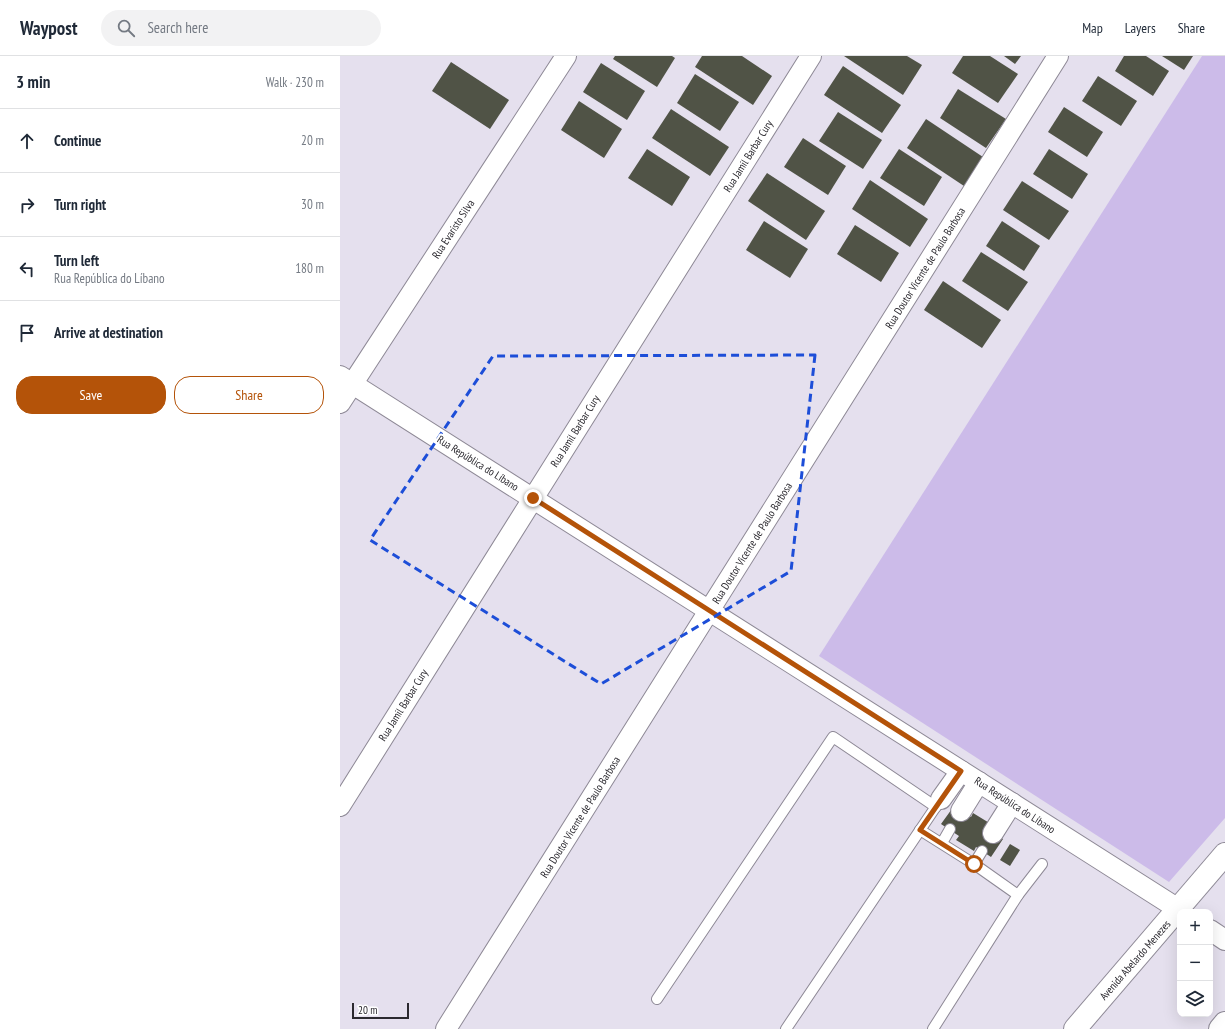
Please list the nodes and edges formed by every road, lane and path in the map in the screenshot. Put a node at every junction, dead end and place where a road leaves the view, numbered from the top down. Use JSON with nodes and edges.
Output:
{"nodes":[{"id":1,"x":566,"y":56,"type":"edge"},
{"id":2,"x":811,"y":56,"type":"edge"},
{"id":3,"x":1058,"y":56,"type":"edge"},
{"id":4,"x":346,"y":380,"type":"edge"},
{"id":5,"x":340,"y":403,"type":"edge"},
{"id":6,"x":533,"y":498,"type":"junction"},
{"id":7,"x":709,"y":610,"type":"junction"},
{"id":8,"x":961,"y":771,"type":"junction"},
{"id":9,"x":979,"y":782,"type":"junction"},
{"id":10,"x":938,"y":803,"type":"junction"},
{"id":11,"x":1012,"y":803,"type":"junction"},
{"id":12,"x":340,"y":806,"type":"edge"},
{"id":13,"x":961,"y":811,"type":"dead end"},
{"id":14,"x":950,"y":829,"type":"dead end"},
{"id":15,"x":920,"y":830,"type":"junction"},
{"id":16,"x":993,"y":833,"type":"dead end"},
{"id":17,"x":942,"y":843,"type":"junction"},
{"id":18,"x":982,"y":851,"type":"dead end"},
{"id":19,"x":1225,"y":854,"type":"edge"},
{"id":20,"x":974,"y":864,"type":"junction"},
{"id":21,"x":1042,"y":864,"type":"dead end"},
{"id":22,"x":1018,"y":895,"type":"junction"},
{"id":23,"x":1179,"y":909,"type":"edge"},
{"id":24,"x":1182,"y":909,"type":"edge"},
{"id":25,"x":1177,"y":914,"type":"edge"},
{"id":26,"x":1213,"y":932,"type":"edge"},
{"id":27,"x":1225,"y":940,"type":"edge"},
{"id":28,"x":657,"y":999,"type":"dead end"},
{"id":29,"x":1225,"y":1023,"type":"edge"},
{"id":30,"x":446,"y":1029,"type":"edge"},
{"id":31,"x":786,"y":1029,"type":"edge"},
{"id":32,"x":933,"y":1029,"type":"edge"},
{"id":33,"x":1075,"y":1029,"type":"edge"},
{"id":34,"x":1220,"y":1029,"type":"edge"}],
"edges":[{"from":1,"to":4,"type":"street","name":"Rua Evaristo Silva"},
{"from":2,"to":6,"type":"street","name":"Rua Jamil Barbar Cury"},
{"from":3,"to":7,"type":"street","name":"Rua Doutor Vicente de Paulo Barbosa"},
{"from":4,"to":5,"type":"street","name":"Rua Evaristo Silva"},
{"from":4,"to":6,"type":"street","name":"Rua República do Líbano"},
{"from":6,"to":7,"type":"street","name":"Rua República do Líbano"},
{"from":6,"to":12,"type":"street","name":"Rua Jamil Barbar Cury"},
{"from":7,"to":8,"type":"street","name":"Rua República do Líbano"},
{"from":7,"to":30,"type":"street","name":"Rua Doutor Vicente de Paulo Barbosa"},
{"from":8,"to":9,"type":"street","name":"Rua República do Líbano"},
{"from":8,"to":10,"type":"street"},
{"from":9,"to":11,"type":"street","name":"Rua República do Líbano"},
{"from":9,"to":13,"type":"street"},
{"from":10,"to":15,"type":"lane"},
{"from":10,"to":28,"type":"lane"},
{"from":11,"to":16,"type":"street"},
{"from":11,"to":23,"type":"street","name":"Rua República do Líbano"},
{"from":14,"to":17,"type":"lane"},
{"from":15,"to":17,"type":"lane"},
{"from":15,"to":31,"type":"lane"},
{"from":17,"to":20,"type":"lane"},
{"from":18,"to":20,"type":"lane"},
{"from":19,"to":24,"type":"main road","name":"Avenida Abelardo Menezes"},
{"from":20,"to":22,"type":"lane"},
{"from":21,"to":22,"type":"lane"},
{"from":22,"to":32,"type":"lane"},
{"from":25,"to":33,"type":"main road","name":"Avenida Abelardo Menezes"},
{"from":26,"to":27,"type":"street"},
{"from":29,"to":34,"type":"main road"}]}
